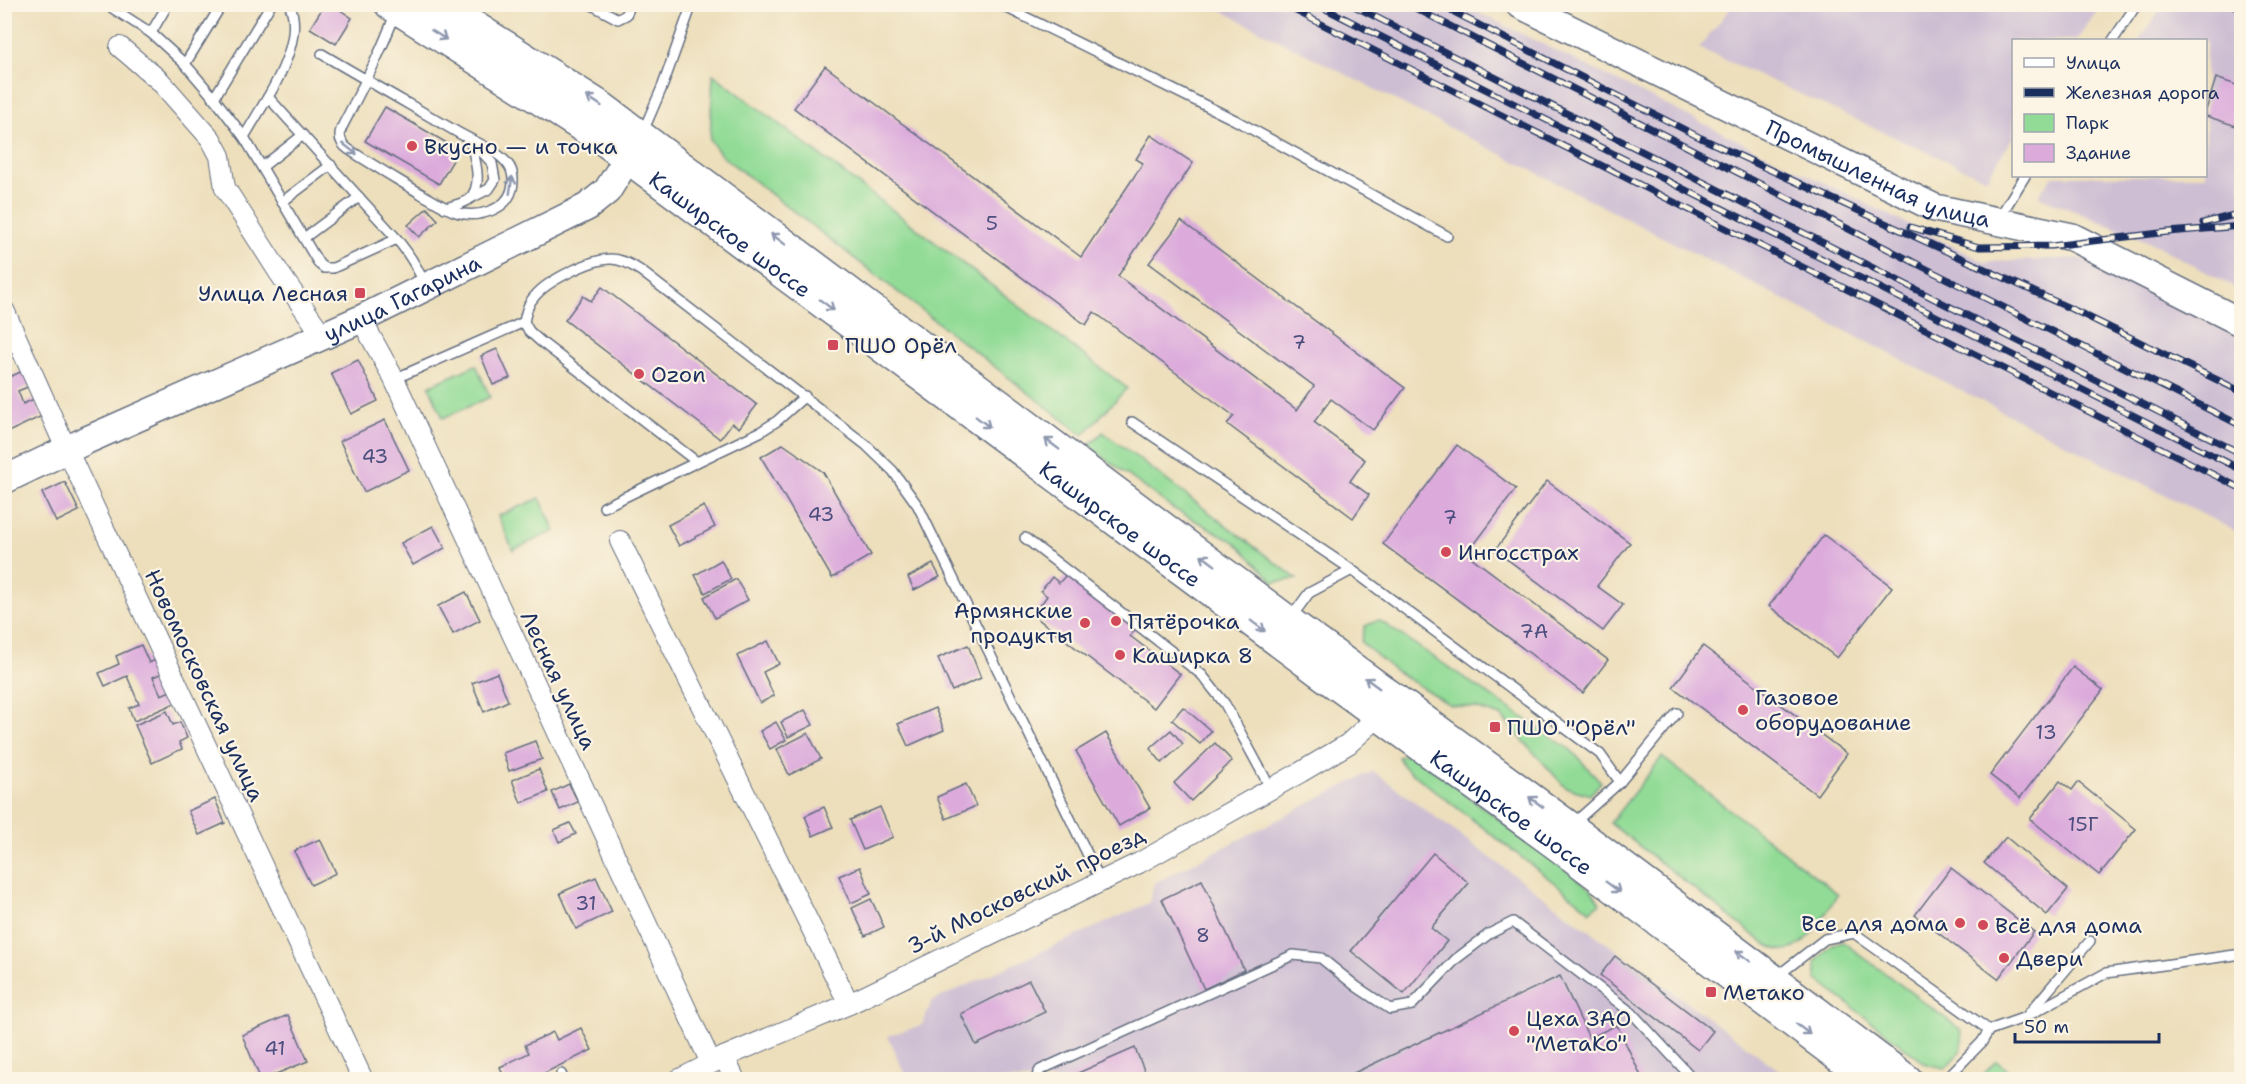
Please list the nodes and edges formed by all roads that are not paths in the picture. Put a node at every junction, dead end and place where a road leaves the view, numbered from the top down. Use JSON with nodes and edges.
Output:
{"nodes":[{"id":1,"x":168,"y":4,"type":"edge"},
{"id":2,"x":222,"y":4,"type":"edge"},
{"id":3,"x":271,"y":4,"type":"edge"},
{"id":4,"x":289,"y":4,"type":"edge"},
{"id":5,"x":439,"y":4,"type":"edge"},
{"id":6,"x":590,"y":4,"type":"edge"},
{"id":7,"x":631,"y":4,"type":"edge"},
{"id":8,"x":692,"y":4,"type":"edge"},
{"id":9,"x":999,"y":4,"type":"edge"},
{"id":10,"x":1519,"y":4,"type":"edge"},
{"id":11,"x":2137,"y":4,"type":"edge"},
{"id":12,"x":2236,"y":4,"type":"edge"},
{"id":13,"x":106,"y":5,"type":"edge"},
{"id":14,"x":393,"y":7,"type":"edge"},
{"id":15,"x":2241,"y":7,"type":"edge"},
{"id":16,"x":473,"y":13,"type":"edge"},
{"id":17,"x":151,"y":33,"type":"junction"},
{"id":18,"x":2114,"y":39,"type":"edge"},
{"id":19,"x":120,"y":47,"type":"dead end"},
{"id":20,"x":322,"y":54,"type":"dead end"},
{"id":21,"x":185,"y":64,"type":"junction"},
{"id":22,"x":367,"y":80,"type":"junction"},
{"id":23,"x":268,"y":97,"type":"junction"},
{"id":24,"x":214,"y":98,"type":"junction"},
{"id":25,"x":303,"y":135,"type":"junction"},
{"id":26,"x":244,"y":137,"type":"junction"},
{"id":27,"x":470,"y":139,"type":"junction"},
{"id":28,"x":634,"y":147,"type":"junction"},
{"id":29,"x":331,"y":165,"type":"junction"},
{"id":30,"x":262,"y":167,"type":"junction"},
{"id":31,"x":2024,"y":177,"type":"edge"},
{"id":32,"x":359,"y":197,"type":"junction"},
{"id":33,"x":469,"y":199,"type":"junction"},
{"id":34,"x":282,"y":202,"type":"junction"},
{"id":35,"x":445,"y":208,"type":"junction"},
{"id":36,"x":1998,"y":220,"type":"junction"},
{"id":37,"x":1447,"y":236,"type":"dead end"},
{"id":38,"x":304,"y":238,"type":"junction"},
{"id":39,"x":397,"y":239,"type":"junction"},
{"id":40,"x":426,"y":287,"type":"junction"},
{"id":41,"x":4,"y":310,"type":"edge"},
{"id":42,"x":361,"y":319,"type":"junction"},
{"id":43,"x":524,"y":322,"type":"junction"},
{"id":44,"x":2241,"y":323,"type":"edge"},
{"id":45,"x":323,"y":336,"type":"junction"},
{"id":46,"x":394,"y":379,"type":"junction"},
{"id":47,"x":805,"y":396,"type":"junction"},
{"id":48,"x":1132,"y":422,"type":"dead end"},
{"id":49,"x":67,"y":449,"type":"junction"},
{"id":50,"x":697,"y":462,"type":"junction"},
{"id":51,"x":4,"y":480,"type":"edge"},
{"id":52,"x":604,"y":507,"type":"dead end"},
{"id":53,"x":1025,"y":538,"type":"dead end"},
{"id":54,"x":620,"y":541,"type":"dead end"},
{"id":55,"x":1352,"y":570,"type":"junction"},
{"id":56,"x":1288,"y":621,"type":"junction"},
{"id":57,"x":1677,"y":713,"type":"dead end"},
{"id":58,"x":1379,"y":716,"type":"junction"},
{"id":59,"x":1620,"y":782,"type":"junction"},
{"id":60,"x":1272,"y":790,"type":"junction"},
{"id":61,"x":1570,"y":827,"type":"junction"},
{"id":62,"x":1101,"y":882,"type":"junction"},
{"id":63,"x":2090,"y":941,"type":"dead end"},
{"id":64,"x":2241,"y":954,"type":"edge"},
{"id":65,"x":1774,"y":979,"type":"junction"},
{"id":66,"x":849,"y":1004,"type":"junction"},
{"id":67,"x":2026,"y":1017,"type":"junction"},
{"id":68,"x":1989,"y":1030,"type":"junction"},
{"id":69,"x":717,"y":1060,"type":"junction"},
{"id":70,"x":363,"y":1080,"type":"edge"},
{"id":71,"x":678,"y":1080,"type":"edge"},
{"id":72,"x":735,"y":1080,"type":"edge"},
{"id":73,"x":1035,"y":1080,"type":"edge"},
{"id":74,"x":1694,"y":1080,"type":"edge"},
{"id":75,"x":1870,"y":1080,"type":"edge"},
{"id":76,"x":1907,"y":1080,"type":"edge"},
{"id":77,"x":1945,"y":1080,"type":"edge"}],
"edges":[{"from":1,"to":17,"type":"lane"},
{"from":2,"to":21,"type":"lane"},
{"from":3,"to":24,"type":"lane"},
{"from":4,"to":23,"type":"lane"},
{"from":5,"to":16,"type":"main road","name":"Каширское шоссе"},
{"from":6,"to":7,"type":"lane"},
{"from":8,"to":28,"type":"lane","name":"улица Гагарина"},
{"from":9,"to":37,"type":"lane"},
{"from":10,"to":36,"type":"street","name":"Промышленная улица"},
{"from":11,"to":18,"type":"lane"},
{"from":12,"to":15,"type":"lane"},
{"from":13,"to":17,"type":"lane"},
{"from":14,"to":22,"type":"lane"},
{"from":14,"to":28,"type":"main road","name":"Каширское шоссе","one_way":true},
{"from":28,"to":16,"type":"main road","name":"Каширское шоссе","one_way":true},
{"from":17,"to":21,"type":"lane"},
{"from":19,"to":45,"type":"street"},
{"from":20,"to":22,"type":"lane"},
{"from":21,"to":24,"type":"lane"},
{"from":22,"to":27,"type":"lane"},
{"from":22,"to":35,"type":"lane","one_way":true},
{"from":23,"to":25,"type":"lane"},
{"from":23,"to":26,"type":"lane"},
{"from":24,"to":26,"type":"lane"},
{"from":25,"to":29,"type":"lane"},
{"from":25,"to":30,"type":"lane"},
{"from":26,"to":30,"type":"lane"},
{"from":27,"to":33,"type":"lane"},
{"from":27,"to":33,"type":"lane"},
{"from":35,"to":27,"type":"lane","one_way":true},
{"from":28,"to":40,"type":"street","name":"улица Гагарина"},
{"from":56,"to":28,"type":"main road","name":"Каширское шоссе","one_way":true},
{"from":28,"to":58,"type":"main road","name":"Каширское шоссе","one_way":true},
{"from":29,"to":32,"type":"lane"},
{"from":29,"to":34,"type":"lane"},
{"from":30,"to":34,"type":"lane"},
{"from":31,"to":36,"type":"lane"},
{"from":32,"to":38,"type":"lane"},
{"from":32,"to":39,"type":"lane"},
{"from":33,"to":35,"type":"lane"},
{"from":34,"to":38,"type":"lane"},
{"from":36,"to":44,"type":"street","name":"Промышленная улица"},
{"from":38,"to":39,"type":"lane"},
{"from":39,"to":40,"type":"lane"},
{"from":40,"to":42,"type":"street","name":"улица Гагарина"},
{"from":41,"to":49,"type":"street","name":"Новомосковская улица"},
{"from":42,"to":45,"type":"street","name":"улица Гагарина"},
{"from":42,"to":46,"type":"street","name":"Лесная улица"},
{"from":43,"to":46,"type":"lane"},
{"from":43,"to":47,"type":"lane"},
{"from":43,"to":50,"type":"lane"},
{"from":45,"to":49,"type":"street","name":"улица Гагарина"},
{"from":46,"to":69,"type":"street","name":"Лесная улица"},
{"from":47,"to":50,"type":"lane"},
{"from":47,"to":62,"type":"lane"},
{"from":48,"to":55,"type":"lane"},
{"from":49,"to":51,"type":"street","name":"улица Гагарина"},
{"from":49,"to":70,"type":"street","name":"Новомосковская улица"},
{"from":50,"to":52,"type":"lane"},
{"from":53,"to":60,"type":"lane"},
{"from":54,"to":66,"type":"street"},
{"from":55,"to":56,"type":"lane"},
{"from":55,"to":59,"type":"lane"},
{"from":61,"to":56,"type":"main road","name":"Каширское шоссе","one_way":true},
{"from":57,"to":59,"type":"lane"},
{"from":58,"to":60,"type":"street","name":"3-й Московский проезд"},
{"from":58,"to":75,"type":"main road","name":"Каширское шоссе","one_way":true},
{"from":59,"to":61,"type":"lane"},
{"from":60,"to":62,"type":"street","name":"3-й Московский проезд"},
{"from":65,"to":61,"type":"main road","name":"Каширское шоссе","one_way":true},
{"from":62,"to":66,"type":"street","name":"3-й Московский проезд"},
{"from":63,"to":67,"type":"lane"},
{"from":64,"to":67,"type":"lane"},
{"from":65,"to":68,"type":"lane"},
{"from":65,"to":76,"type":"main road","name":"Каширское шоссе"},
{"from":66,"to":69,"type":"street","name":"3-й Московский проезд"},
{"from":67,"to":68,"type":"lane"},
{"from":68,"to":77,"type":"lane"},
{"from":69,"to":71,"type":"street","name":"3-й Московский проезд"},
{"from":69,"to":72,"type":"street","name":"Лесная улица"},
{"from":73,"to":74,"type":"lane"}]}
